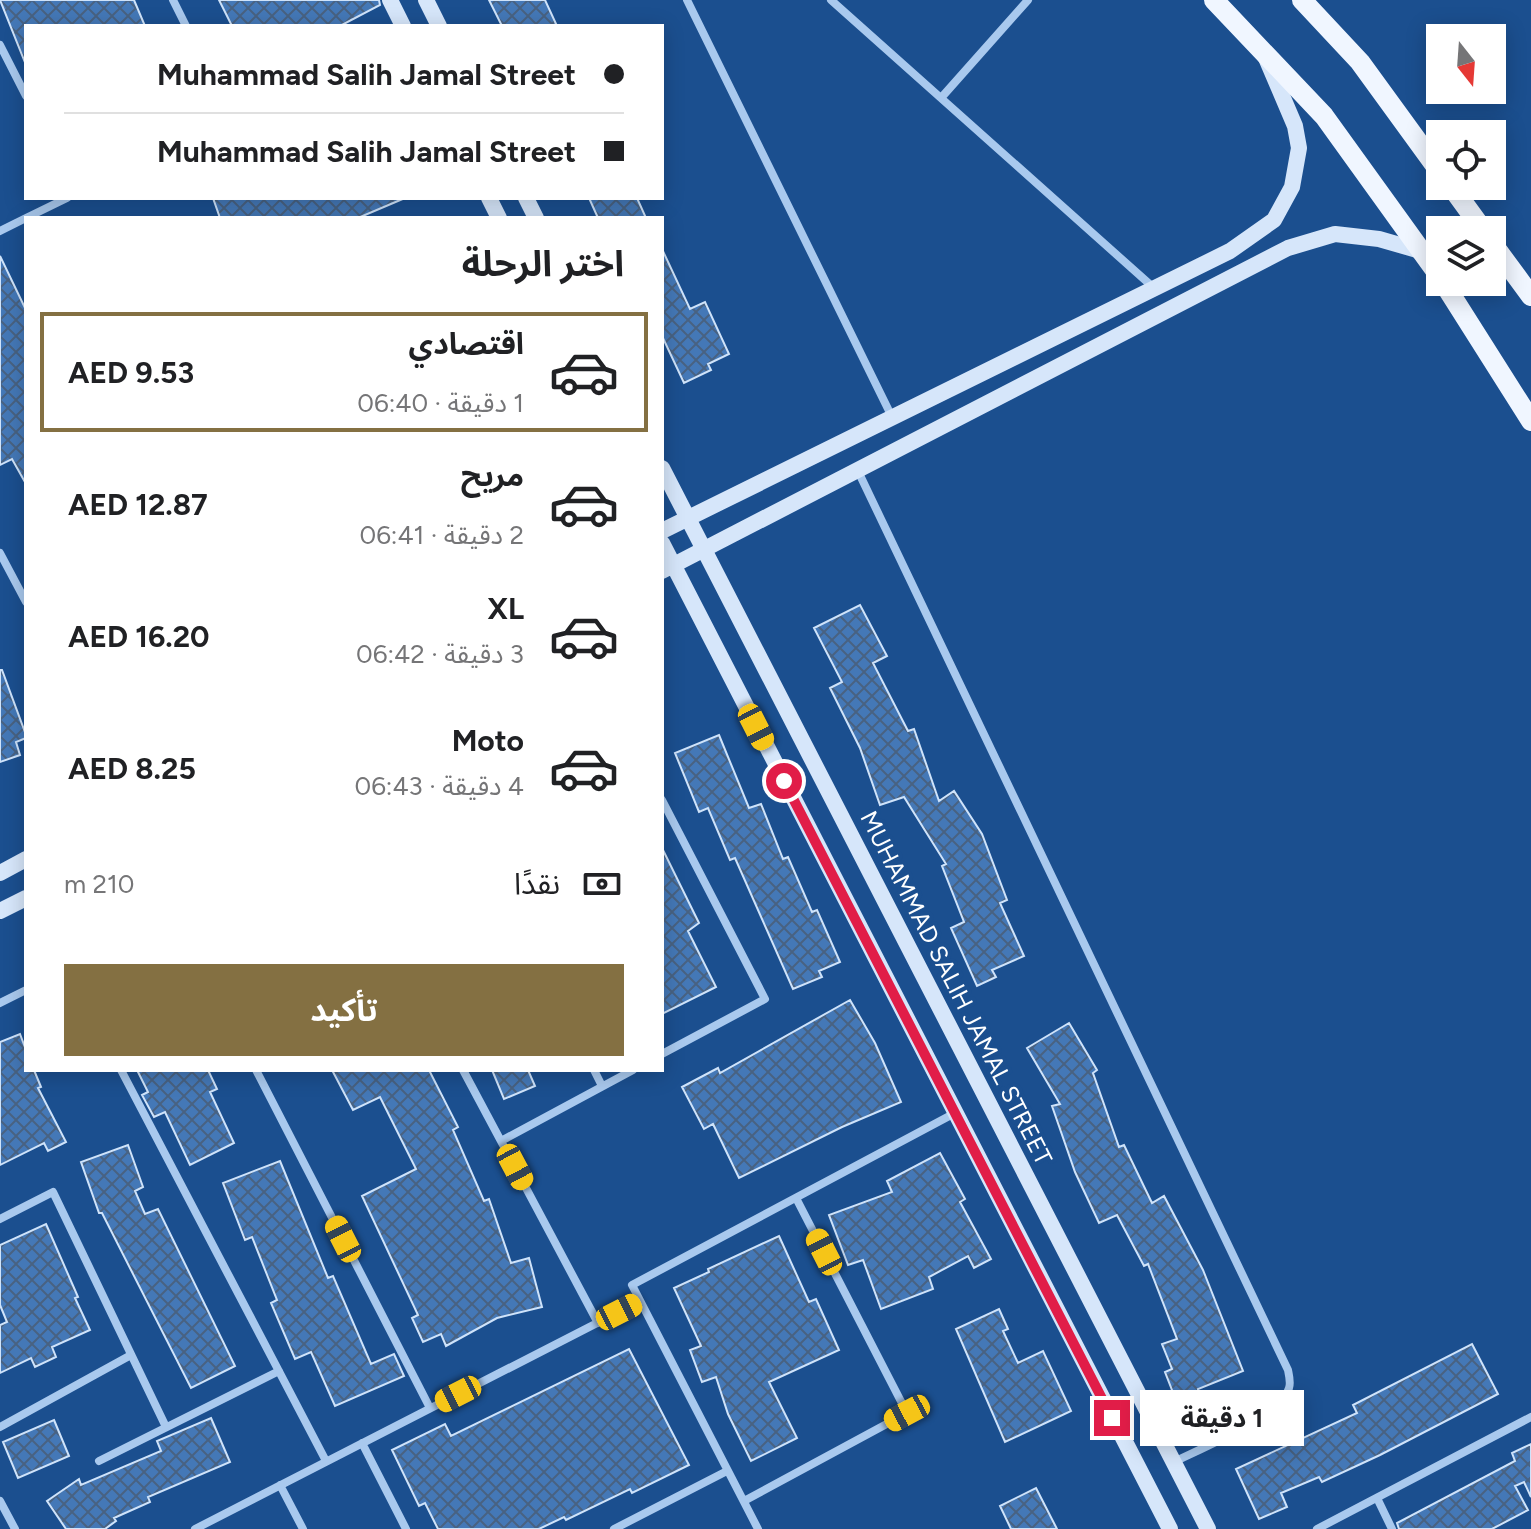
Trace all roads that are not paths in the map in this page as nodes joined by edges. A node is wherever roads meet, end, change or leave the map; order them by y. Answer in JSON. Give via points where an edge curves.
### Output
{"nodes":[{"id":1,"x":173,"y":0,"type":"edge"},
{"id":2,"x":390,"y":0,"type":"edge"},
{"id":3,"x":426,"y":0,"type":"edge"},
{"id":4,"x":687,"y":0,"type":"edge"},
{"id":5,"x":831,"y":0,"type":"edge"},
{"id":6,"x":1028,"y":0,"type":"edge"},
{"id":7,"x":1214,"y":0,"type":"edge"},
{"id":8,"x":1302,"y":0,"type":"edge"},
{"id":9,"x":185,"y":24,"type":"edge"},
{"id":10,"x":402,"y":24,"type":"edge"},
{"id":11,"x":438,"y":24,"type":"edge"},
{"id":12,"x":0,"y":45,"type":"edge"},
{"id":13,"x":1262,"y":49,"type":"junction"},
{"id":14,"x":24,"y":92,"type":"edge"},
{"id":15,"x":941,"y":98,"type":"junction"},
{"id":16,"x":1426,"y":153,"type":"edge"},
{"id":17,"x":63,"y":200,"type":"edge"},
{"id":18,"x":31,"y":216,"type":"edge"},
{"id":19,"x":24,"y":219,"type":"edge"},
{"id":20,"x":0,"y":231,"type":"edge"},
{"id":21,"x":1424,"y":252,"type":"junction"},
{"id":22,"x":1426,"y":255,"type":"edge"},
{"id":23,"x":1506,"y":262,"type":"edge"},
{"id":24,"x":1154,"y":288,"type":"junction"},
{"id":25,"x":1452,"y":296,"type":"edge"},
{"id":26,"x":1531,"y":296,"type":"edge"},
{"id":27,"x":892,"y":417,"type":"junction"},
{"id":28,"x":1531,"y":421,"type":"edge"},
{"id":29,"x":857,"y":469,"type":"junction"},
{"id":30,"x":664,"y":472,"type":"edge"},
{"id":31,"x":687,"y":518,"type":"junction"},
{"id":32,"x":664,"y":530,"type":"edge"},
{"id":33,"x":703,"y":550,"type":"junction"},
{"id":34,"x":0,"y":553,"type":"edge"},
{"id":35,"x":668,"y":568,"type":"edge"},
{"id":36,"x":24,"y":598,"type":"edge"},
{"id":37,"x":664,"y":804,"type":"edge"},
{"id":38,"x":24,"y":860,"type":"edge"},
{"id":39,"x":0,"y":873,"type":"edge"},
{"id":40,"x":24,"y":899,"type":"edge"},
{"id":41,"x":0,"y":911,"type":"edge"},
{"id":42,"x":24,"y":991,"type":"edge"},
{"id":43,"x":0,"y":1003,"type":"edge"},
{"id":44,"x":664,"y":1053,"type":"edge"},
{"id":45,"x":122,"y":1072,"type":"edge"},
{"id":46,"x":257,"y":1072,"type":"edge"},
{"id":47,"x":464,"y":1072,"type":"edge"},
{"id":48,"x":595,"y":1072,"type":"edge"},
{"id":49,"x":629,"y":1072,"type":"edge"},
{"id":50,"x":602,"y":1086,"type":"junction"},
{"id":51,"x":955,"y":1113,"type":"junction"},
{"id":52,"x":501,"y":1141,"type":"junction"},
{"id":53,"x":796,"y":1198,"type":"junction"},
{"id":54,"x":0,"y":1219,"type":"edge"},
{"id":55,"x":640,"y":1301,"type":"junction"},
{"id":56,"x":598,"y":1323,"type":"junction"},
{"id":57,"x":131,"y":1355,"type":"junction"},
{"id":58,"x":279,"y":1371,"type":"junction"},
{"id":59,"x":430,"y":1408,"type":"junction"},
{"id":60,"x":1531,"y":1417,"type":"edge"},
{"id":61,"x":0,"y":1427,"type":"edge"},
{"id":62,"x":166,"y":1427,"type":"junction"},
{"id":63,"x":362,"y":1443,"type":"junction"},
{"id":64,"x":99,"y":1461,"type":"dead end"},
{"id":65,"x":326,"y":1461,"type":"junction"},
{"id":66,"x":1174,"y":1463,"type":"junction"},
{"id":67,"x":727,"y":1471,"type":"junction"},
{"id":68,"x":280,"y":1485,"type":"junction"},
{"id":69,"x":1377,"y":1498,"type":"junction"},
{"id":70,"x":0,"y":1501,"type":"edge"},
{"id":71,"x":744,"y":1501,"type":"junction"},
{"id":72,"x":15,"y":1529,"type":"edge"},
{"id":73,"x":195,"y":1529,"type":"edge"},
{"id":74,"x":303,"y":1529,"type":"edge"},
{"id":75,"x":406,"y":1529,"type":"edge"},
{"id":76,"x":614,"y":1529,"type":"edge"},
{"id":77,"x":758,"y":1529,"type":"edge"},
{"id":78,"x":1170,"y":1529,"type":"edge"},
{"id":79,"x":1208,"y":1529,"type":"edge"},
{"id":80,"x":1317,"y":1529,"type":"edge"},
{"id":81,"x":1392,"y":1529,"type":"edge"}],
"edges":[{"from":1,"to":9,"type":"street"},
{"from":2,"to":10,"type":"street"},
{"from":3,"to":11,"type":"street"},
{"from":4,"to":27,"type":"street"},
{"from":5,"to":15,"type":"street"},
{"from":6,"to":15,"type":"street"},
{"from":7,"to":13,"type":"main road"},
{"from":8,"to":16,"type":"main road","via":[[1360,62]]},
{"from":12,"to":14,"type":"street"},
{"from":13,"to":21,"type":"main road","via":[[1324,116]]},
{"from":13,"to":24,"type":"street","via":[[1295,126],[1299,148],[1292,187],[1274,220],[1230,251]]},
{"from":15,"to":24,"type":"street"},
{"from":17,"to":18,"type":"street"},
{"from":19,"to":20,"type":"street"},
{"from":21,"to":22,"type":"main road"},
{"from":21,"to":29,"type":"street","via":[[1335,234],[1288,248]]},
{"from":23,"to":26,"type":"main road"},
{"from":24,"to":27,"type":"street"},
{"from":25,"to":28,"type":"main road"},
{"from":27,"to":31,"type":"street"},
{"from":29,"to":33,"type":"street"},
{"from":29,"to":66,"type":"street","via":[[1288,1370],[1290,1388],[1266,1415]]},
{"from":30,"to":31,"type":"street","name":"MUHAMMAD SALIH JAMAL STREET"},
{"from":31,"to":32,"type":"street"},
{"from":31,"to":33,"type":"street","name":"MUHAMMAD SALIH JAMAL STREET"},
{"from":33,"to":35,"type":"street"},
{"from":33,"to":66,"type":"street","name":"MUHAMMAD SALIH JAMAL STREET"},
{"from":34,"to":36,"type":"street"},
{"from":35,"to":51,"type":"street"},
{"from":37,"to":44,"type":"street","via":[[765,999]]},
{"from":38,"to":39,"type":"street"},
{"from":40,"to":41,"type":"street"},
{"from":42,"to":43,"type":"street"},
{"from":45,"to":58,"type":"street"},
{"from":46,"to":59,"type":"street"},
{"from":47,"to":52,"type":"street"},
{"from":48,"to":50,"type":"street"},
{"from":49,"to":50,"type":"street"},
{"from":50,"to":52,"type":"street"},
{"from":51,"to":53,"type":"street"},
{"from":51,"to":78,"type":"street"},
{"from":52,"to":56,"type":"street"},
{"from":53,"to":55,"type":"street","via":[[632,1285]]},
{"from":53,"to":71,"type":"street","via":[[907,1413]]},
{"from":54,"to":57,"type":"street","via":[[53,1192]]},
{"from":55,"to":56,"type":"street"},
{"from":55,"to":67,"type":"street"},
{"from":56,"to":59,"type":"street"},
{"from":57,"to":61,"type":"street"},
{"from":57,"to":62,"type":"street"},
{"from":58,"to":62,"type":"street"},
{"from":58,"to":65,"type":"street"},
{"from":59,"to":63,"type":"street"},
{"from":60,"to":69,"type":"street"},
{"from":62,"to":64,"type":"street"},
{"from":63,"to":65,"type":"street"},
{"from":63,"to":75,"type":"street"},
{"from":65,"to":68,"type":"street"},
{"from":66,"to":79,"type":"street","name":"MUHAMMAD SALIH JAMAL STREET"},
{"from":67,"to":71,"type":"street"},
{"from":67,"to":76,"type":"street"},
{"from":68,"to":73,"type":"street"},
{"from":68,"to":74,"type":"street"},
{"from":69,"to":80,"type":"street"},
{"from":69,"to":81,"type":"street"},
{"from":70,"to":72,"type":"street"},
{"from":71,"to":77,"type":"street"}]}
